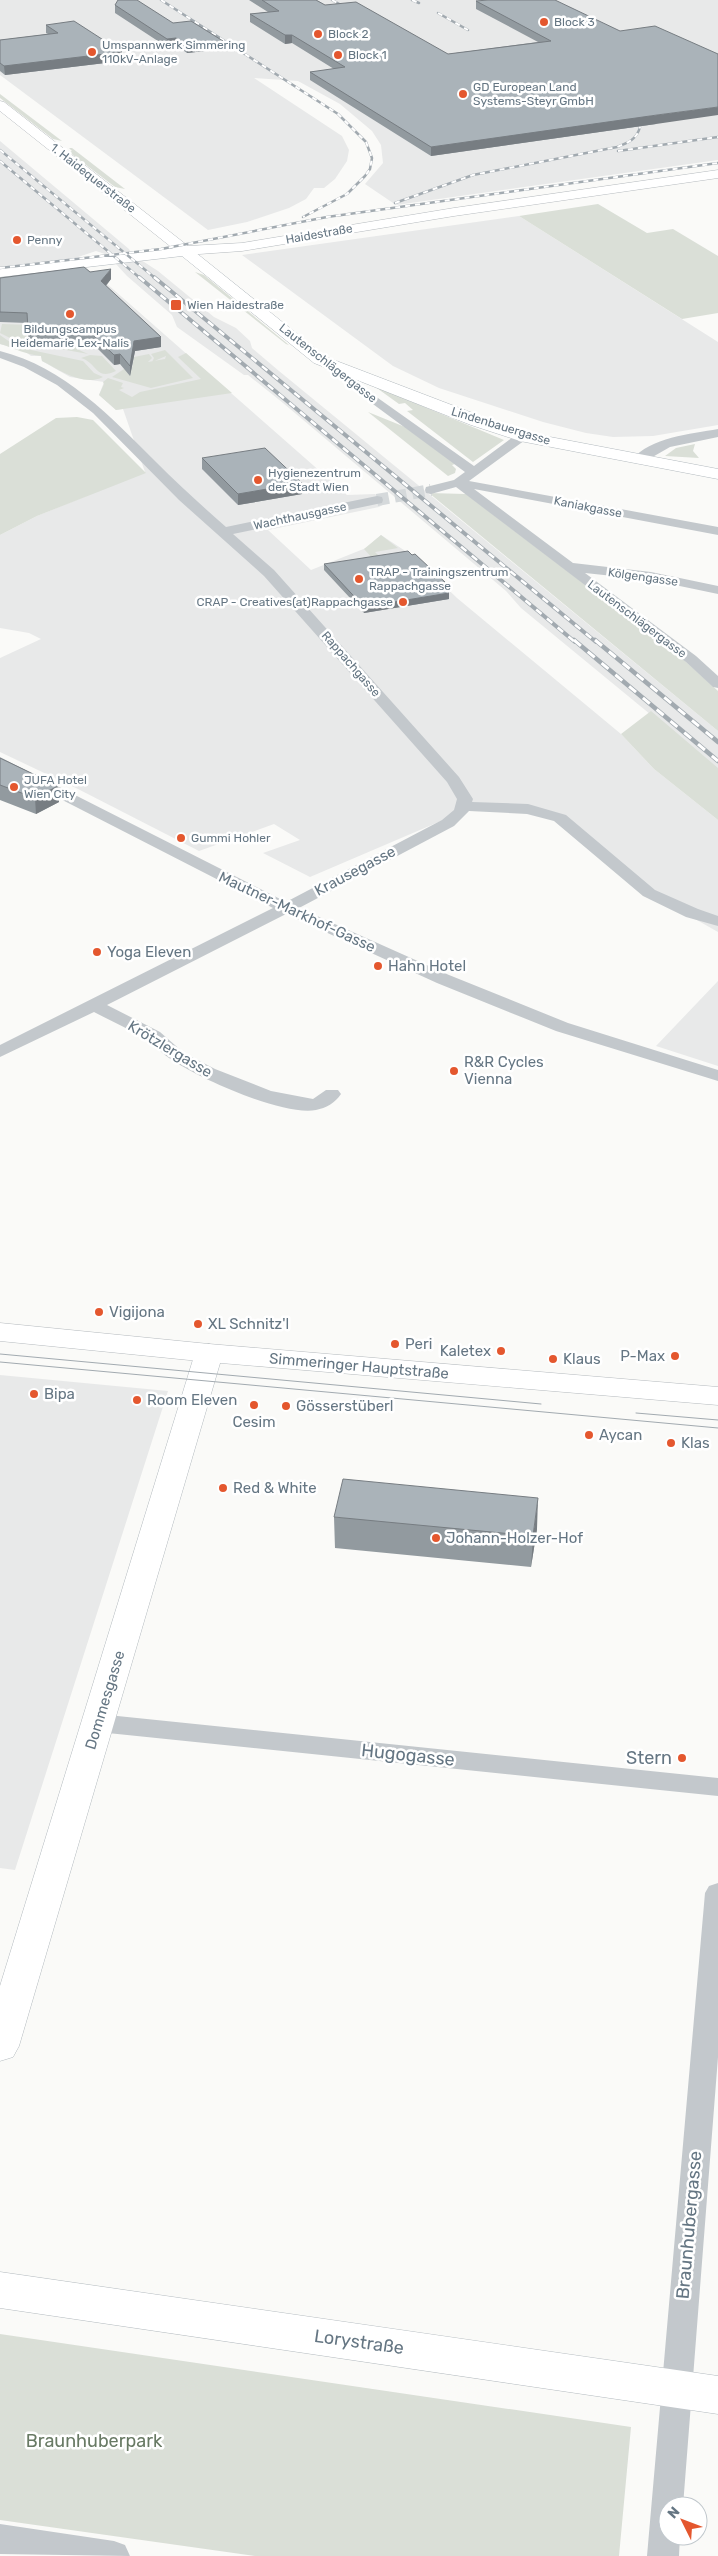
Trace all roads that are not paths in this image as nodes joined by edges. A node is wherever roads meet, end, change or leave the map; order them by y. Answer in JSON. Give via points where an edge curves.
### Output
{"nodes":[{"id":1,"x":0,"y":105,"type":"edge"},
{"id":2,"x":718,"y":174,"type":"edge"},
{"id":3,"x":185,"y":251,"type":"junction"},
{"id":4,"x":0,"y":273,"type":"edge"},
{"id":5,"x":0,"y":354,"type":"edge"},
{"id":6,"x":320,"y":360,"type":"junction"},
{"id":7,"x":718,"y":433,"type":"edge"},
{"id":8,"x":526,"y":437,"type":"junction"},
{"id":9,"x":638,"y":460,"type":"junction"},
{"id":10,"x":474,"y":472,"type":"junction"},
{"id":11,"x":718,"y":474,"type":"edge"},
{"id":12,"x":458,"y":483,"type":"junction"},
{"id":13,"x":431,"y":490,"type":"tunnel mouth"},
{"id":14,"x":377,"y":500,"type":"tunnel mouth"},
{"id":15,"x":718,"y":531,"type":"edge"},
{"id":16,"x":223,"y":532,"type":"junction"},
{"id":17,"x":568,"y":567,"type":"junction"},
{"id":18,"x":718,"y":590,"type":"edge"},
{"id":19,"x":718,"y":684,"type":"edge"},
{"id":20,"x":0,"y":762,"type":"edge"},
{"id":21,"x":464,"y":806,"type":"junction"},
{"id":22,"x":284,"y":908,"type":"junction"},
{"id":23,"x":718,"y":921,"type":"edge"},
{"id":24,"x":94,"y":1005,"type":"junction"},
{"id":25,"x":0,"y":1052,"type":"edge"},
{"id":26,"x":718,"y":1076,"type":"edge"},
{"id":27,"x":332,"y":1094,"type":"dead end"},
{"id":28,"x":0,"y":1332,"type":"edge"},
{"id":29,"x":209,"y":1353,"type":"junction"},
{"id":30,"x":718,"y":1396,"type":"edge"},
{"id":31,"x":98,"y":1723,"type":"junction"},
{"id":32,"x":718,"y":1787,"type":"edge"},
{"id":33,"x":718,"y":1893,"type":"edge"},
{"id":34,"x":0,"y":2046,"type":"edge"},
{"id":35,"x":0,"y":2290,"type":"edge"},
{"id":36,"x":676,"y":2387,"type":"junction"},
{"id":37,"x":718,"y":2395,"type":"edge"},
{"id":38,"x":0,"y":2539,"type":"edge"},
{"id":39,"x":114,"y":2556,"type":"edge"},
{"id":40,"x":663,"y":2556,"type":"edge"}],
"edges":[{"from":1,"to":3,"type":"main road","name":"1. Haidequerstraße"},
{"from":2,"to":3,"type":"main road","name":"Haidestraße","via":[[242,247]]},
{"from":3,"to":4,"type":"main road","name":"Haidestraße"},
{"from":3,"to":6,"type":"main road","name":"Lautenschlägergasse"},
{"from":5,"to":16,"type":"street","name":"Rappachgasse","via":[[41,372],[80,396]]},
{"from":6,"to":8,"type":"main road","name":"Lindenbauergasse"},
{"from":6,"to":10,"type":"street","name":"Lautenschlägergasse"},
{"from":7,"to":9,"type":"street","via":[[652,448]]},
{"from":8,"to":9,"type":"main road","name":"Lindenbauergasse"},
{"from":8,"to":10,"type":"street"},
{"from":9,"to":11,"type":"main road","name":"Lindenbauergasse"},
{"from":10,"to":12,"type":"street"},
{"from":12,"to":13,"type":"street"},
{"from":12,"to":15,"type":"street","name":"Kaniakgasse"},
{"from":12,"to":17,"type":"street","name":"Lautenschlägergasse"},
{"from":14,"to":16,"type":"street","name":"Wachthausgasse"},
{"from":16,"to":21,"type":"street","name":"Rappachgasse","via":[[269,573],[454,780],[465,799]]},
{"from":17,"to":18,"type":"street","name":"Kölgengasse","via":[[651,576]]},
{"from":17,"to":19,"type":"street","name":"Lautenschlägergasse","via":[[691,659]]},
{"from":20,"to":22,"type":"street","name":"Mautner-Markhof-Gasse"},
{"from":21,"to":22,"type":"street","name":"Krausegasse","via":[[448,822]]},
{"from":21,"to":23,"type":"street","via":[[528,808],[560,818],[649,893]]},
{"from":22,"to":24,"type":"street","name":"Krausegasse"},
{"from":22,"to":26,"type":"street","name":"Mautner-Markhof-Gasse","via":[[498,1003],[562,1027]]},
{"from":24,"to":25,"type":"street","name":"Krausegasse"},
{"from":24,"to":27,"type":"street","name":"Krötzlergasse","via":[[160,1041],[180,1058],[229,1083],[300,1104],[314,1105]]},
{"from":28,"to":29,"type":"main road","name":"Simmeringer Hauptstraße"},
{"from":29,"to":30,"type":"main road","name":"Simmeringer Hauptstraße"},
{"from":29,"to":31,"type":"main road","name":"Dommesgasse"},
{"from":31,"to":32,"type":"street","name":"Hugogasse"},
{"from":31,"to":34,"type":"main road","name":"Dommesgasse"},
{"from":33,"to":36,"type":"street","name":"Braunhubergasse"},
{"from":35,"to":36,"type":"main road","name":"Lorystraße"},
{"from":36,"to":37,"type":"main road","name":"Lorystraße"},
{"from":36,"to":40,"type":"street","name":"Braunhubergasse"},
{"from":38,"to":39,"type":"street"}]}
